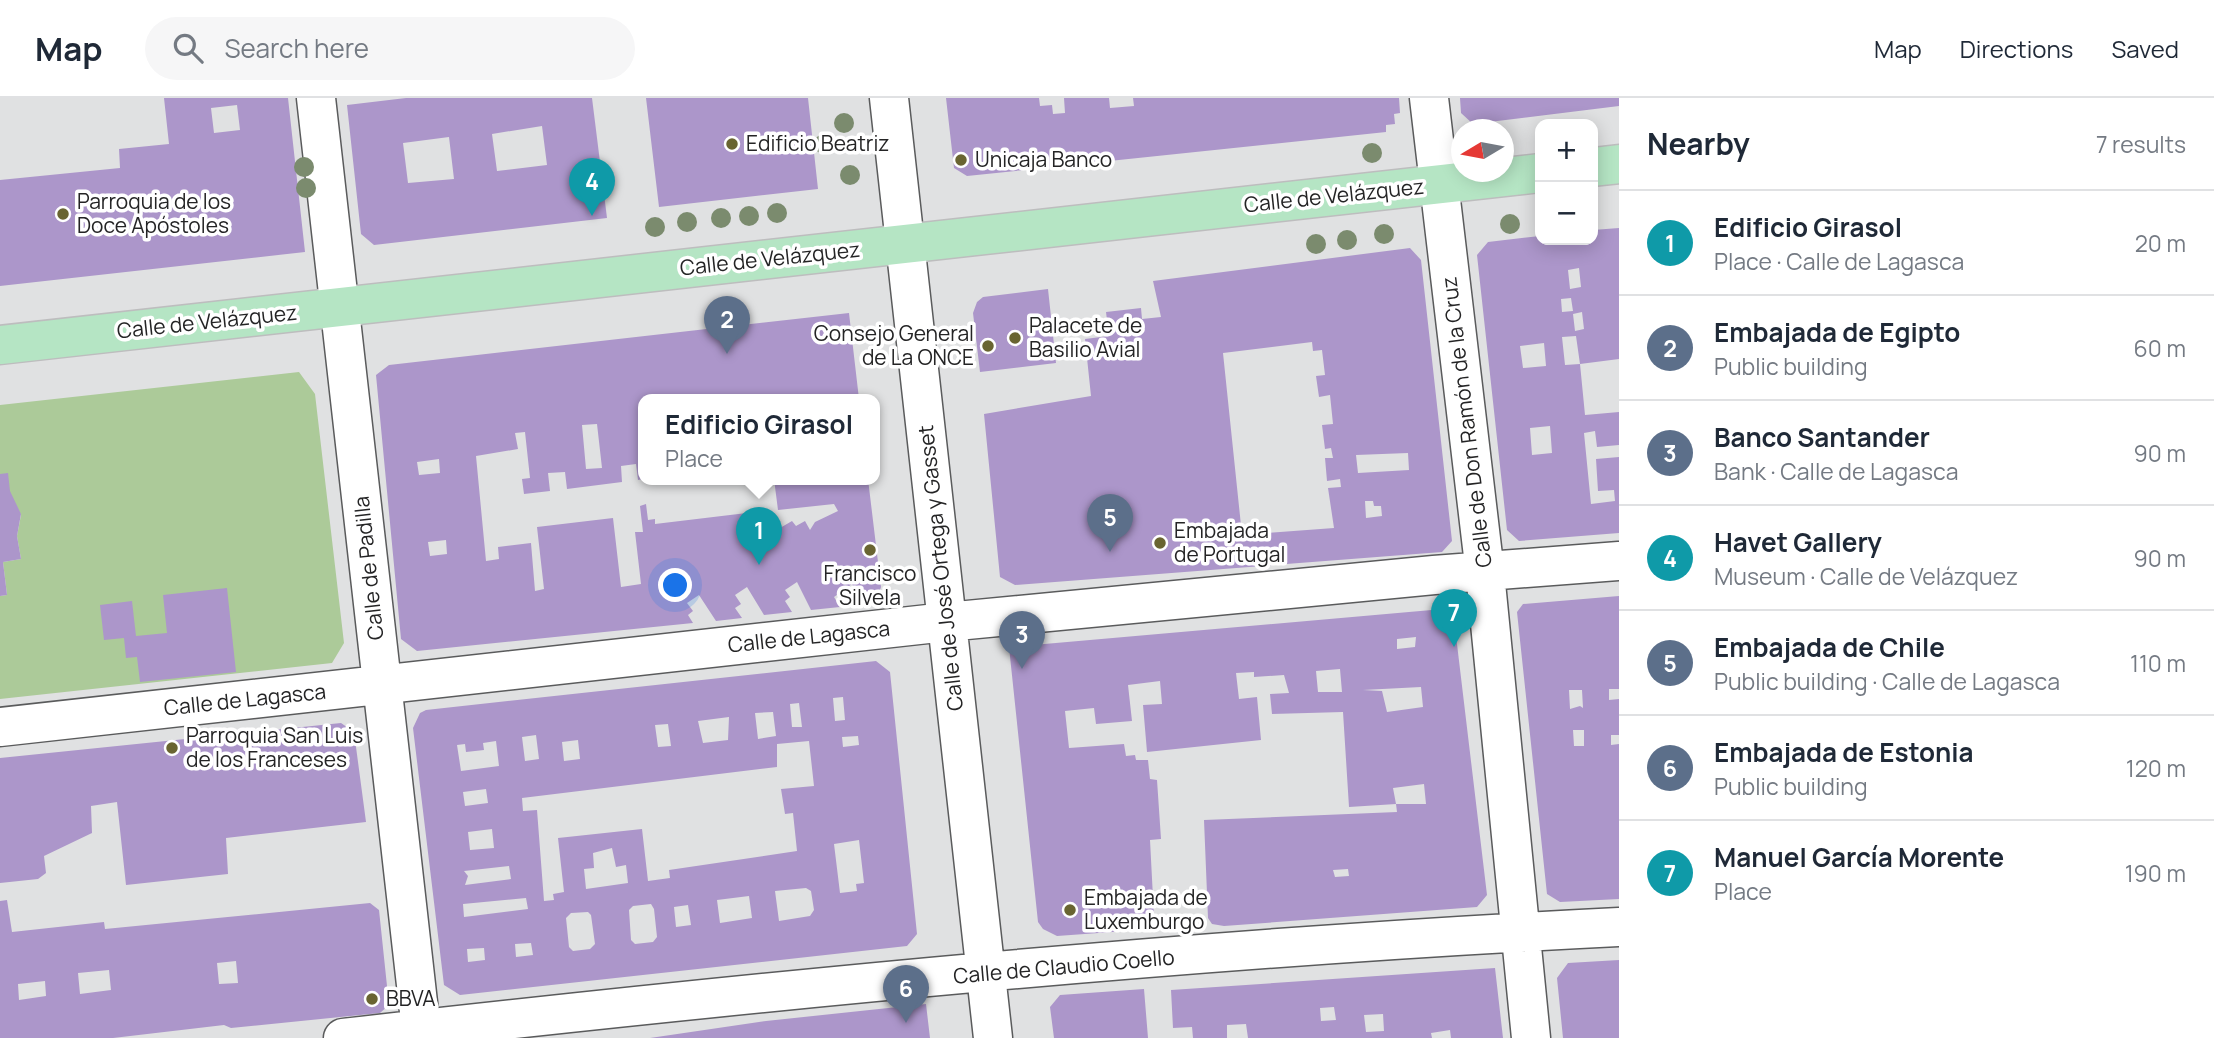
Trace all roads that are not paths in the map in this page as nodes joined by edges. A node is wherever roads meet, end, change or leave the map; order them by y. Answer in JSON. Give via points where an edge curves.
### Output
{"nodes":[{"id":1,"x":316,"y":98,"type":"edge"},
{"id":2,"x":889,"y":98,"type":"edge"},
{"id":3,"x":1429,"y":98,"type":"edge"},
{"id":4,"x":1619,"y":164,"type":"edge"},
{"id":5,"x":1598,"y":166,"type":"edge"},
{"id":6,"x":1535,"y":174,"type":"edge"},
{"id":7,"x":1439,"y":184,"type":"junction"},
{"id":8,"x":906,"y":244,"type":"junction"},
{"id":9,"x":340,"y":308,"type":"junction"},
{"id":10,"x":0,"y":345,"type":"edge"},
{"id":11,"x":1619,"y":561,"type":"edge"},
{"id":12,"x":1485,"y":573,"type":"junction"},
{"id":13,"x":946,"y":622,"type":"junction"},
{"id":14,"x":382,"y":685,"type":"junction"},
{"id":15,"x":0,"y":727,"type":"edge"},
{"id":16,"x":1619,"y":927,"type":"edge"},
{"id":17,"x":1520,"y":933,"type":"junction"},
{"id":18,"x":986,"y":972,"type":"junction"},
{"id":19,"x":421,"y":1034,"type":"edge"},
{"id":20,"x":343,"y":1038,"type":"edge"},
{"id":21,"x":993,"y":1038,"type":"edge"},
{"id":22,"x":1531,"y":1038,"type":"edge"}],
"edges":[{"from":1,"to":9,"type":"street","name":"Calle de Padilla"},
{"from":2,"to":8,"type":"street","name":"Calle de José Ortega y Gasset"},
{"from":3,"to":7,"type":"street","name":"Calle de Don Ramón de la Cruz"},
{"from":4,"to":5,"type":"main road"},
{"from":6,"to":7,"type":"main road","name":"Calle de Velázquez"},
{"from":7,"to":8,"type":"main road","name":"Calle de Velázquez"},
{"from":7,"to":12,"type":"street","name":"Calle de Don Ramón de la Cruz"},
{"from":8,"to":9,"type":"main road","name":"Calle de Velázquez"},
{"from":8,"to":13,"type":"street","name":"Calle de José Ortega y Gasset"},
{"from":9,"to":10,"type":"main road","name":"Calle de Velázquez"},
{"from":9,"to":14,"type":"street","name":"Calle de Padilla"},
{"from":11,"to":12,"type":"street","name":"Calle de Lagasca"},
{"from":12,"to":13,"type":"street","name":"Calle de Lagasca"},
{"from":12,"to":17,"type":"street","name":"Calle de Don Ramón de la Cruz"},
{"from":13,"to":14,"type":"street","name":"Calle de Lagasca"},
{"from":13,"to":18,"type":"street","name":"Calle de José Ortega y Gasset"},
{"from":14,"to":15,"type":"street","name":"Calle de Lagasca"},
{"from":14,"to":19,"type":"street","name":"Calle de Padilla"},
{"from":16,"to":17,"type":"street","name":"Calle de Claudio Coello"},
{"from":17,"to":18,"type":"street","name":"Calle de Claudio Coello"},
{"from":17,"to":22,"type":"street","name":"Calle de Don Ramón de la Cruz"},
{"from":18,"to":19,"type":"street","name":"Calle de Claudio Coello"},
{"from":18,"to":21,"type":"street","name":"Calle de José Ortega y Gasset"},
{"from":19,"to":20,"type":"street","name":"Calle de Claudio Coello"}]}
